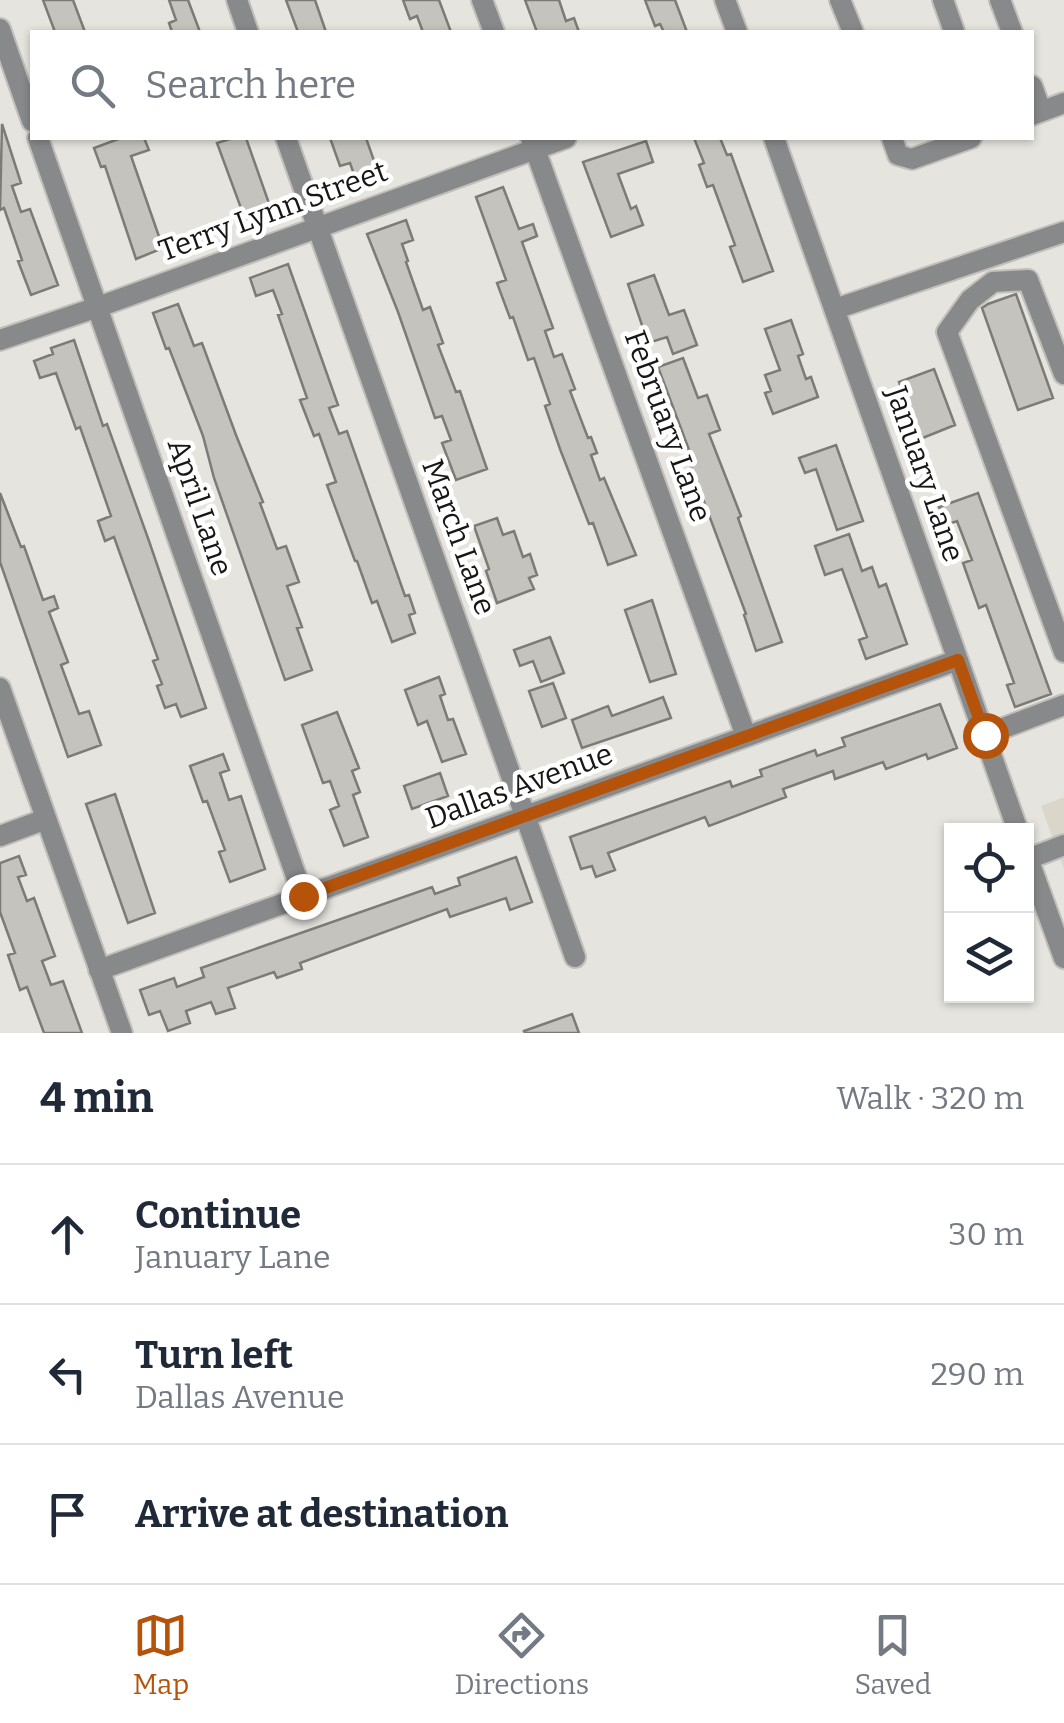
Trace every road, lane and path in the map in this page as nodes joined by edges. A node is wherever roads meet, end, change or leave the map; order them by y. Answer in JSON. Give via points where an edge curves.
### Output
{"nodes":[{"id":1,"x":237,"y":0,"type":"edge"},
{"id":2,"x":482,"y":0,"type":"edge"},
{"id":3,"x":726,"y":0,"type":"edge"},
{"id":4,"x":840,"y":0,"type":"edge"},
{"id":5,"x":943,"y":0,"type":"edge"},
{"id":6,"x":1000,"y":0,"type":"edge"},
{"id":7,"x":0,"y":28,"type":"edge"},
{"id":8,"x":247,"y":30,"type":"edge"},
{"id":9,"x":493,"y":30,"type":"edge"},
{"id":10,"x":736,"y":30,"type":"edge"},
{"id":11,"x":852,"y":30,"type":"edge"},
{"id":12,"x":954,"y":30,"type":"edge"},
{"id":13,"x":1011,"y":30,"type":"edge"},
{"id":14,"x":1064,"y":103,"type":"edge"},
{"id":15,"x":1036,"y":113,"type":"edge"},
{"id":16,"x":30,"y":115,"type":"edge"},
{"id":17,"x":39,"y":140,"type":"edge"},
{"id":18,"x":287,"y":140,"type":"edge"},
{"id":19,"x":775,"y":140,"type":"edge"},
{"id":20,"x":893,"y":140,"type":"edge"},
{"id":21,"x":966,"y":140,"type":"edge"},
{"id":22,"x":533,"y":143,"type":"edge"},
{"id":23,"x":317,"y":227,"type":"junction"},
{"id":24,"x":1064,"y":232,"type":"edge"},
{"id":25,"x":98,"y":307,"type":"junction"},
{"id":26,"x":835,"y":309,"type":"junction"},
{"id":27,"x":0,"y":340,"type":"edge"},
{"id":28,"x":1064,"y":374,"type":"edge"},
{"id":29,"x":1064,"y":652,"type":"edge"},
{"id":30,"x":958,"y":660,"type":"junction"},
{"id":31,"x":0,"y":688,"type":"edge"},
{"id":32,"x":1064,"y":705,"type":"edge"},
{"id":33,"x":985,"y":735,"type":"junction"},
{"id":34,"x":746,"y":736,"type":"junction"},
{"id":35,"x":526,"y":816,"type":"junction"},
{"id":36,"x":46,"y":819,"type":"junction"},
{"id":37,"x":1016,"y":823,"type":"edge"},
{"id":38,"x":0,"y":836,"type":"edge"},
{"id":39,"x":1064,"y":845,"type":"edge"},
{"id":40,"x":1034,"y":854,"type":"edge"},
{"id":41,"x":1034,"y":873,"type":"edge"},
{"id":42,"x":303,"y":896,"type":"junction"},
{"id":43,"x":576,"y":957,"type":"dead end"},
{"id":44,"x":1064,"y":958,"type":"edge"},
{"id":45,"x":100,"y":970,"type":"junction"},
{"id":46,"x":122,"y":1033,"type":"edge"}],
"edges":[{"from":1,"to":8,"type":"street"},
{"from":2,"to":9,"type":"street"},
{"from":3,"to":10,"type":"street"},
{"from":4,"to":11,"type":"street"},
{"from":5,"to":12,"type":"street"},
{"from":6,"to":13,"type":"street"},
{"from":7,"to":16,"type":"street"},
{"from":14,"to":15,"type":"street"},
{"from":17,"to":25,"type":"street","name":"April Lane"},
{"from":18,"to":23,"type":"street","name":"March Lane"},
{"from":19,"to":26,"type":"street","name":"January Lane"},
{"from":20,"to":21,"type":"street","via":[[898,155],[912,160]]},
{"from":22,"to":23,"type":"street","name":"Terry Lynn Street"},
{"from":22,"to":34,"type":"street","name":"February Lane"},
{"from":23,"to":25,"type":"street","name":"Terry Lynn Street"},
{"from":23,"to":35,"type":"street","name":"March Lane"},
{"from":24,"to":26,"type":"street"},
{"from":25,"to":27,"type":"street","name":"Terry Lynn Street"},
{"from":25,"to":42,"type":"street","name":"April Lane"},
{"from":26,"to":30,"type":"street","name":"January Lane"},
{"from":28,"to":29,"type":"street","via":[[1028,280],[993,282],[947,332]]},
{"from":30,"to":33,"type":"street","name":"January Lane"},
{"from":30,"to":34,"type":"street","name":"Dallas Avenue"},
{"from":31,"to":36,"type":"street"},
{"from":32,"to":33,"type":"street"},
{"from":33,"to":37,"type":"street","name":"January Lane"},
{"from":34,"to":35,"type":"street","name":"Dallas Avenue"},
{"from":35,"to":42,"type":"street","name":"Dallas Avenue"},
{"from":35,"to":43,"type":"street","name":"March Lane"},
{"from":36,"to":38,"type":"street"},
{"from":36,"to":45,"type":"street"},
{"from":39,"to":40,"type":"street"},
{"from":41,"to":44,"type":"street"},
{"from":42,"to":45,"type":"street","name":"Dallas Avenue"},
{"from":45,"to":46,"type":"street"}]}
